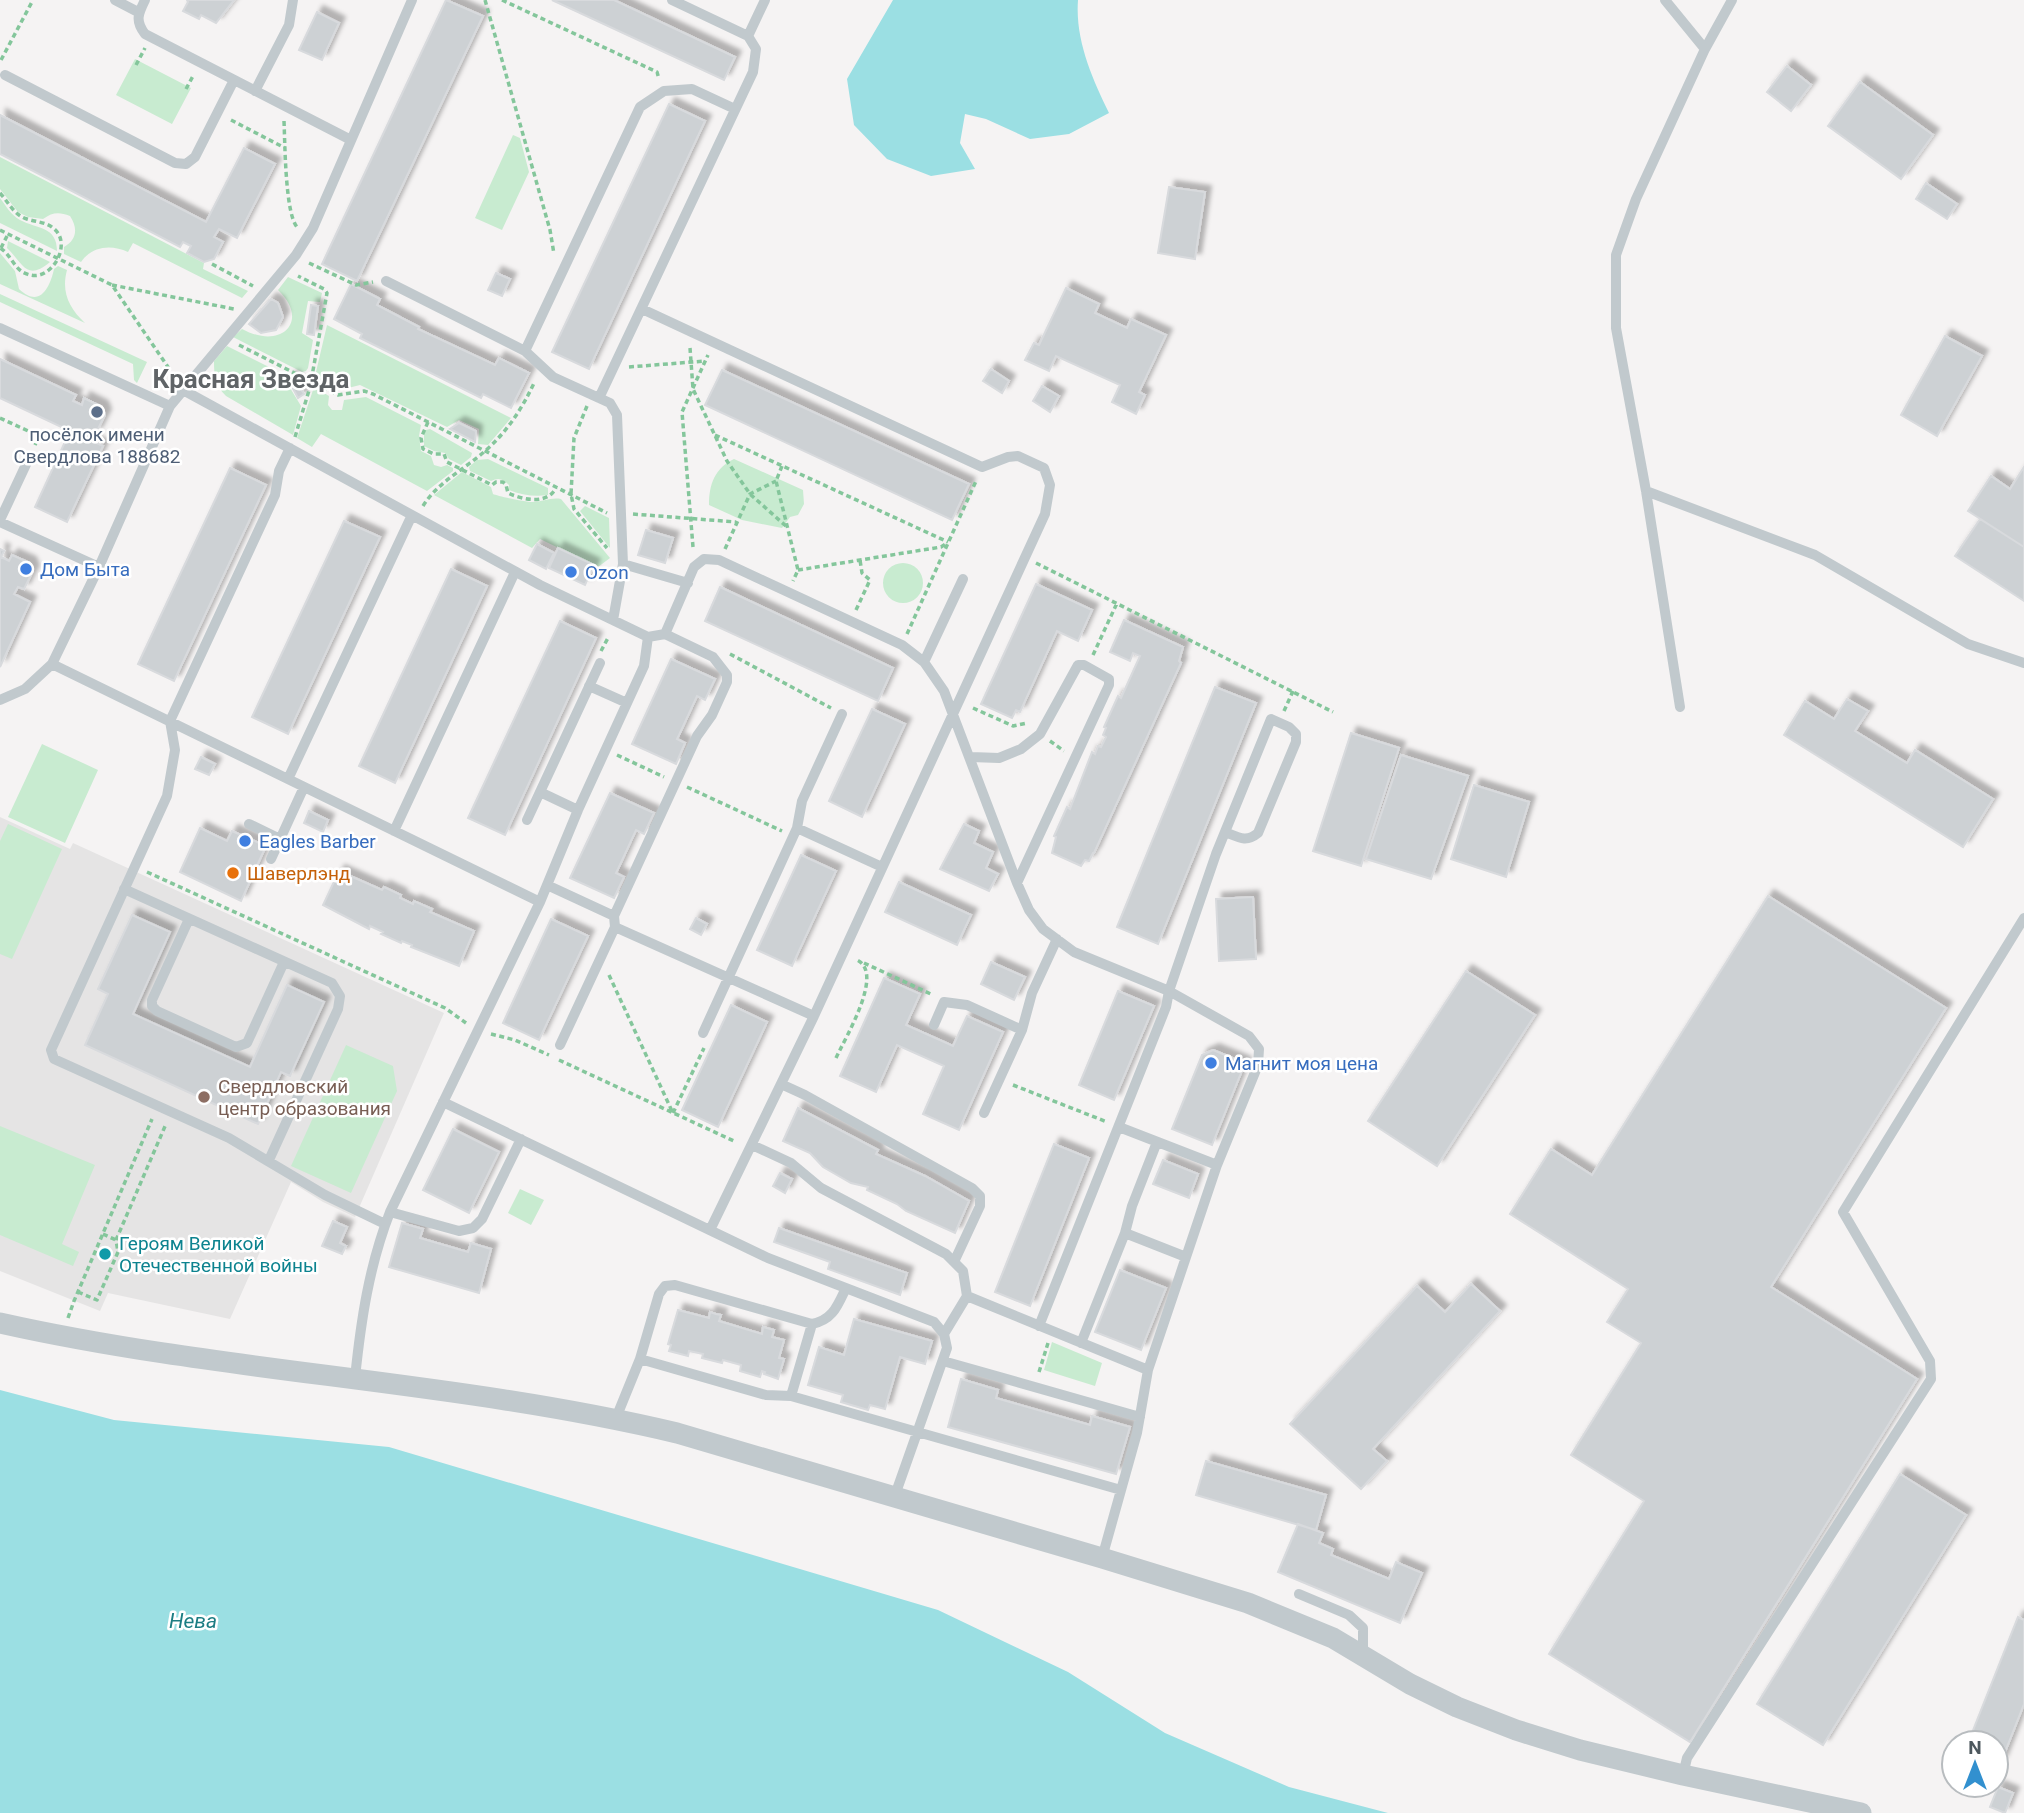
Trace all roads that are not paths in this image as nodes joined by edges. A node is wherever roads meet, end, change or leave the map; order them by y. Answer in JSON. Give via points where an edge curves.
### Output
{"nodes":[{"id":1,"x":115,"y":0,"type":"edge"},
{"id":2,"x":145,"y":0,"type":"edge"},
{"id":3,"x":293,"y":0,"type":"edge"},
{"id":4,"x":412,"y":0,"type":"edge"},
{"id":5,"x":672,"y":0,"type":"edge"},
{"id":6,"x":765,"y":0,"type":"edge"},
{"id":7,"x":1665,"y":0,"type":"edge"},
{"id":8,"x":1732,"y":0,"type":"edge"},
{"id":9,"x":138,"y":12,"type":"junction"},
{"id":10,"x":748,"y":36,"type":"junction"},
{"id":11,"x":1705,"y":48,"type":"junction"},
{"id":12,"x":5,"y":75,"type":"dead end"},
{"id":13,"x":234,"y":80,"type":"junction"},
{"id":14,"x":255,"y":90,"type":"junction"},
{"id":15,"x":735,"y":109,"type":"junction"},
{"id":16,"x":351,"y":140,"type":"junction"},
{"id":17,"x":386,"y":281,"type":"road end"},
{"id":18,"x":642,"y":309,"type":"junction"},
{"id":19,"x":0,"y":328,"type":"edge"},
{"id":20,"x":525,"y":351,"type":"junction"},
{"id":21,"x":183,"y":390,"type":"junction"},
{"id":22,"x":596,"y":397,"type":"junction"},
{"id":23,"x":170,"y":406,"type":"junction"},
{"id":24,"x":290,"y":448,"type":"junction"},
{"id":25,"x":30,"y":456,"type":"road end"},
{"id":26,"x":1646,"y":491,"type":"junction"},
{"id":27,"x":414,"y":516,"type":"junction"},
{"id":28,"x":0,"y":521,"type":"edge"},
{"id":29,"x":623,"y":564,"type":"junction"},
{"id":30,"x":99,"y":567,"type":"junction"},
{"id":31,"x":515,"y":572,"type":"junction"},
{"id":32,"x":963,"y":579,"type":"dead end"},
{"id":33,"x":688,"y":583,"type":"junction"},
{"id":34,"x":613,"y":620,"type":"junction"},
{"id":35,"x":665,"y":634,"type":"junction"},
{"id":36,"x":648,"y":637,"type":"junction"},
{"id":37,"x":924,"y":662,"type":"junction"},
{"id":38,"x":600,"y":663,"type":"road end"},
{"id":39,"x":2024,"y":663,"type":"edge"},
{"id":40,"x":52,"y":664,"type":"junction"},
{"id":41,"x":589,"y":686,"type":"junction"},
{"id":42,"x":0,"y":700,"type":"edge"},
{"id":43,"x":627,"y":703,"type":"junction"},
{"id":44,"x":956,"y":706,"type":"junction"},
{"id":45,"x":1680,"y":707,"type":"dead end"},
{"id":46,"x":842,"y":714,"type":"road end"},
{"id":47,"x":170,"y":721,"type":"junction"},
{"id":48,"x":971,"y":757,"type":"junction"},
{"id":49,"x":288,"y":779,"type":"junction"},
{"id":50,"x":304,"y":787,"type":"junction"},
{"id":51,"x":540,"y":792,"type":"junction"},
{"id":52,"x":578,"y":810,"type":"junction"},
{"id":53,"x":527,"y":820,"type":"dead end"},
{"id":54,"x":249,"y":824,"type":"dead end"},
{"id":55,"x":394,"y":831,"type":"junction"},
{"id":56,"x":795,"y":832,"type":"junction"},
{"id":57,"x":1225,"y":832,"type":"junction"},
{"id":58,"x":280,"y":839,"type":"junction"},
{"id":59,"x":271,"y":859,"type":"dead end"},
{"id":60,"x":882,"y":867,"type":"junction"},
{"id":61,"x":1017,"y":883,"type":"junction"},
{"id":62,"x":547,"y":885,"type":"junction"},
{"id":63,"x":124,"y":889,"type":"junction"},
{"id":64,"x":540,"y":902,"type":"junction"},
{"id":65,"x":2024,"y":918,"type":"edge"},
{"id":66,"x":189,"y":919,"type":"junction"},
{"id":67,"x":615,"y":921,"type":"junction"},
{"id":68,"x":1057,"y":939,"type":"junction"},
{"id":69,"x":284,"y":962,"type":"junction"},
{"id":70,"x":728,"y":978,"type":"junction"},
{"id":71,"x":1168,"y":991,"type":"junction"},
{"id":72,"x":814,"y":1016,"type":"junction"},
{"id":73,"x":934,"y":1025,"type":"dead end"},
{"id":74,"x":1022,"y":1030,"type":"junction"},
{"id":75,"x":703,"y":1033,"type":"dead end"},
{"id":76,"x":560,"y":1045,"type":"dead end"},
{"id":77,"x":781,"y":1084,"type":"junction"},
{"id":78,"x":443,"y":1102,"type":"junction"},
{"id":79,"x":984,"y":1113,"type":"dead end"},
{"id":80,"x":1119,"y":1127,"type":"junction"},
{"id":81,"x":521,"y":1139,"type":"junction"},
{"id":82,"x":1157,"y":1142,"type":"junction"},
{"id":83,"x":752,"y":1145,"type":"junction"},
{"id":84,"x":269,"y":1160,"type":"junction"},
{"id":85,"x":1217,"y":1165,"type":"junction"},
{"id":86,"x":390,"y":1212,"type":"junction"},
{"id":87,"x":386,"y":1224,"type":"junction"},
{"id":88,"x":710,"y":1230,"type":"junction"},
{"id":89,"x":1125,"y":1233,"type":"junction"},
{"id":90,"x":1186,"y":1257,"type":"junction"},
{"id":91,"x":954,"y":1262,"type":"junction"},
{"id":92,"x":845,"y":1290,"type":"junction"},
{"id":93,"x":967,"y":1296,"type":"junction"},
{"id":94,"x":0,"y":1323,"type":"edge"},
{"id":95,"x":812,"y":1324,"type":"junction"},
{"id":96,"x":1039,"y":1326,"type":"junction"},
{"id":97,"x":944,"y":1334,"type":"junction"},
{"id":98,"x":1082,"y":1343,"type":"junction"},
{"id":99,"x":640,"y":1359,"type":"junction"},
{"id":100,"x":943,"y":1362,"type":"junction"},
{"id":101,"x":1148,"y":1370,"type":"junction"},
{"id":102,"x":355,"y":1378,"type":"junction"},
{"id":103,"x":791,"y":1396,"type":"junction"},
{"id":104,"x":616,"y":1418,"type":"junction"},
{"id":105,"x":1140,"y":1418,"type":"junction"},
{"id":106,"x":917,"y":1432,"type":"junction"},
{"id":107,"x":1121,"y":1490,"type":"junction"},
{"id":108,"x":894,"y":1498,"type":"junction"},
{"id":109,"x":1102,"y":1558,"type":"junction"},
{"id":110,"x":1299,"y":1594,"type":"dead end"},
{"id":111,"x":1363,"y":1657,"type":"junction"},
{"id":112,"x":1683,"y":1776,"type":"junction"},
{"id":113,"x":1861,"y":1813,"type":"edge"}],
"edges":[{"from":1,"to":9,"type":"lane"},
{"from":2,"to":9,"type":"lane"},
{"from":3,"to":14,"type":"lane","via":[[289,25]]},
{"from":4,"to":16,"type":"lane"},
{"from":5,"to":10,"type":"lane"},
{"from":6,"to":10,"type":"lane"},
{"from":7,"to":11,"type":"lane"},
{"from":8,"to":11,"type":"lane"},
{"from":9,"to":13,"type":"lane","via":[[138,24],[145,34]]},
{"from":10,"to":15,"type":"lane","via":[[756,49],[752,72]]},
{"from":11,"to":26,"type":"lane","via":[[1636,199],[1616,255],[1616,328]]},
{"from":12,"to":13,"type":"lane","via":[[175,163],[186,164],[195,157]]},
{"from":13,"to":14,"type":"lane"},
{"from":14,"to":16,"type":"lane"},
{"from":15,"to":18,"type":"lane"},
{"from":15,"to":20,"type":"lane","via":[[692,89],[664,90],[640,107]]},
{"from":16,"to":21,"type":"lane","via":[[313,228]]},
{"from":17,"to":20,"type":"lane"},
{"from":18,"to":22,"type":"lane"},
{"from":18,"to":44,"type":"lane","via":[[982,467],[1018,456],[1044,468],[1050,485],[1045,514]]},
{"from":19,"to":23,"type":"lane"},
{"from":20,"to":22,"type":"lane","via":[[553,377]]},
{"from":21,"to":23,"type":"lane"},
{"from":21,"to":24,"type":"lane"},
{"from":22,"to":29,"type":"lane","via":[[610,403],[617,415]]},
{"from":23,"to":30,"type":"lane"},
{"from":24,"to":27,"type":"lane"},
{"from":24,"to":47,"type":"lane","via":[[275,495]]},
{"from":25,"to":28,"type":"lane"},
{"from":26,"to":39,"type":"lane","via":[[1815,555],[1968,644]]},
{"from":26,"to":45,"type":"lane"},
{"from":27,"to":31,"type":"lane"},
{"from":27,"to":49,"type":"lane"},
{"from":28,"to":30,"type":"lane"},
{"from":29,"to":33,"type":"lane"},
{"from":29,"to":34,"type":"lane"},
{"from":30,"to":40,"type":"lane"},
{"from":31,"to":34,"type":"lane"},
{"from":31,"to":55,"type":"lane"},
{"from":32,"to":37,"type":"lane"},
{"from":33,"to":35,"type":"lane"},
{"from":33,"to":37,"type":"lane","via":[[694,567],[704,559],[719,560],[902,645]]},
{"from":34,"to":36,"type":"lane"},
{"from":35,"to":36,"type":"lane"},
{"from":35,"to":67,"type":"lane","via":[[713,657],[727,682],[697,736]]},
{"from":36,"to":43,"type":"lane","via":[[644,666]]},
{"from":37,"to":44,"type":"lane"},
{"from":38,"to":41,"type":"lane"},
{"from":40,"to":42,"type":"lane","via":[[25,689]]},
{"from":40,"to":47,"type":"lane"},
{"from":41,"to":43,"type":"lane"},
{"from":41,"to":51,"type":"lane"},
{"from":43,"to":52,"type":"lane"},
{"from":44,"to":48,"type":"lane"},
{"from":44,"to":60,"type":"lane"},
{"from":46,"to":56,"type":"lane","via":[[802,801]]},
{"from":47,"to":49,"type":"lane"},
{"from":47,"to":63,"type":"lane","via":[[175,750],[167,796]]},
{"from":48,"to":61,"type":"lane"},
{"from":48,"to":61,"type":"lane","via":[[999,758],[1020,749],[1042,731],[1078,665],[1109,679]]},
{"from":49,"to":50,"type":"lane"},
{"from":50,"to":55,"type":"lane"},
{"from":50,"to":58,"type":"lane"},
{"from":51,"to":52,"type":"lane"},
{"from":51,"to":53,"type":"lane"},
{"from":52,"to":62,"type":"lane"},
{"from":54,"to":58,"type":"lane"},
{"from":55,"to":64,"type":"lane"},
{"from":56,"to":60,"type":"lane"},
{"from":56,"to":70,"type":"lane"},
{"from":57,"to":57,"type":"lane","via":[[1271,719],[1289,727],[1296,742],[1258,833],[1243,840]]},
{"from":57,"to":71,"type":"lane"},
{"from":58,"to":59,"type":"lane"},
{"from":60,"to":72,"type":"lane"},
{"from":61,"to":68,"type":"lane","via":[[1029,910]]},
{"from":62,"to":64,"type":"lane"},
{"from":62,"to":67,"type":"lane"},
{"from":63,"to":66,"type":"lane"},
{"from":63,"to":84,"type":"lane","via":[[51,1055]]},
{"from":64,"to":78,"type":"lane"},
{"from":65,"to":112,"type":"lane","via":[[1843,1212],[1930,1361],[1931,1379],[1687,1758]]},
{"from":66,"to":69,"type":"lane"},
{"from":66,"to":69,"type":"lane","via":[[152,1006],[236,1047],[247,1043]]},
{"from":67,"to":70,"type":"lane"},
{"from":67,"to":76,"type":"lane"},
{"from":68,"to":71,"type":"lane","via":[[1074,952]]},
{"from":68,"to":74,"type":"lane","via":[[1032,993]]},
{"from":69,"to":84,"type":"lane","via":[[332,983],[340,996]]},
{"from":70,"to":72,"type":"lane"},
{"from":70,"to":75,"type":"lane"},
{"from":71,"to":80,"type":"lane","via":[[1166,1007]]},
{"from":71,"to":85,"type":"lane","via":[[1249,1036],[1259,1049],[1258,1065]]},
{"from":72,"to":77,"type":"lane"},
{"from":73,"to":74,"type":"lane","via":[[944,1002],[967,1005]]},
{"from":74,"to":79,"type":"lane"},
{"from":77,"to":83,"type":"lane"},
{"from":77,"to":91,"type":"lane","via":[[980,1196]]},
{"from":78,"to":81,"type":"lane"},
{"from":78,"to":86,"type":"lane"},
{"from":80,"to":82,"type":"lane"},
{"from":80,"to":96,"type":"lane"},
{"from":81,"to":86,"type":"lane","via":[[482,1219],[473,1228],[459,1231]]},
{"from":81,"to":88,"type":"lane"},
{"from":82,"to":85,"type":"lane"},
{"from":82,"to":89,"type":"lane"},
{"from":83,"to":88,"type":"lane"},
{"from":83,"to":91,"type":"lane","via":[[791,1163],[821,1188]]},
{"from":84,"to":87,"type":"lane","via":[[325,1195]]},
{"from":85,"to":90,"type":"lane"},
{"from":86,"to":87,"type":"lane"},
{"from":87,"to":102,"type":"lane","via":[[366,1293]]},
{"from":88,"to":92,"type":"lane"},
{"from":89,"to":90,"type":"lane"},
{"from":89,"to":98,"type":"lane"},
{"from":90,"to":101,"type":"lane"},
{"from":91,"to":93,"type":"lane","via":[[962,1271]]},
{"from":92,"to":95,"type":"lane","via":[[833,1314]]},
{"from":92,"to":97,"type":"lane","via":[[934,1322]]},
{"from":93,"to":96,"type":"lane"},
{"from":93,"to":97,"type":"lane"},
{"from":94,"to":102,"type":"street","via":[[167,1355]]},
{"from":95,"to":99,"type":"lane","via":[[665,1286]]},
{"from":95,"to":103,"type":"lane"},
{"from":96,"to":98,"type":"lane"},
{"from":97,"to":100,"type":"lane"},
{"from":98,"to":101,"type":"lane"},
{"from":99,"to":103,"type":"lane","via":[[766,1395]]},
{"from":99,"to":104,"type":"lane"},
{"from":100,"to":105,"type":"lane"},
{"from":100,"to":106,"type":"lane"},
{"from":101,"to":105,"type":"lane"},
{"from":102,"to":104,"type":"street"},
{"from":103,"to":106,"type":"lane"},
{"from":104,"to":108,"type":"street"},
{"from":105,"to":107,"type":"lane"},
{"from":106,"to":107,"type":"lane"},
{"from":106,"to":108,"type":"lane"},
{"from":107,"to":109,"type":"lane"},
{"from":108,"to":109,"type":"street"},
{"from":109,"to":111,"type":"street","via":[[1259,1608]]},
{"from":110,"to":111,"type":"lane","via":[[1349,1615],[1363,1628]]},
{"from":111,"to":112,"type":"street","via":[[1410,1685],[1516,1730]]},
{"from":112,"to":113,"type":"street"}]}
